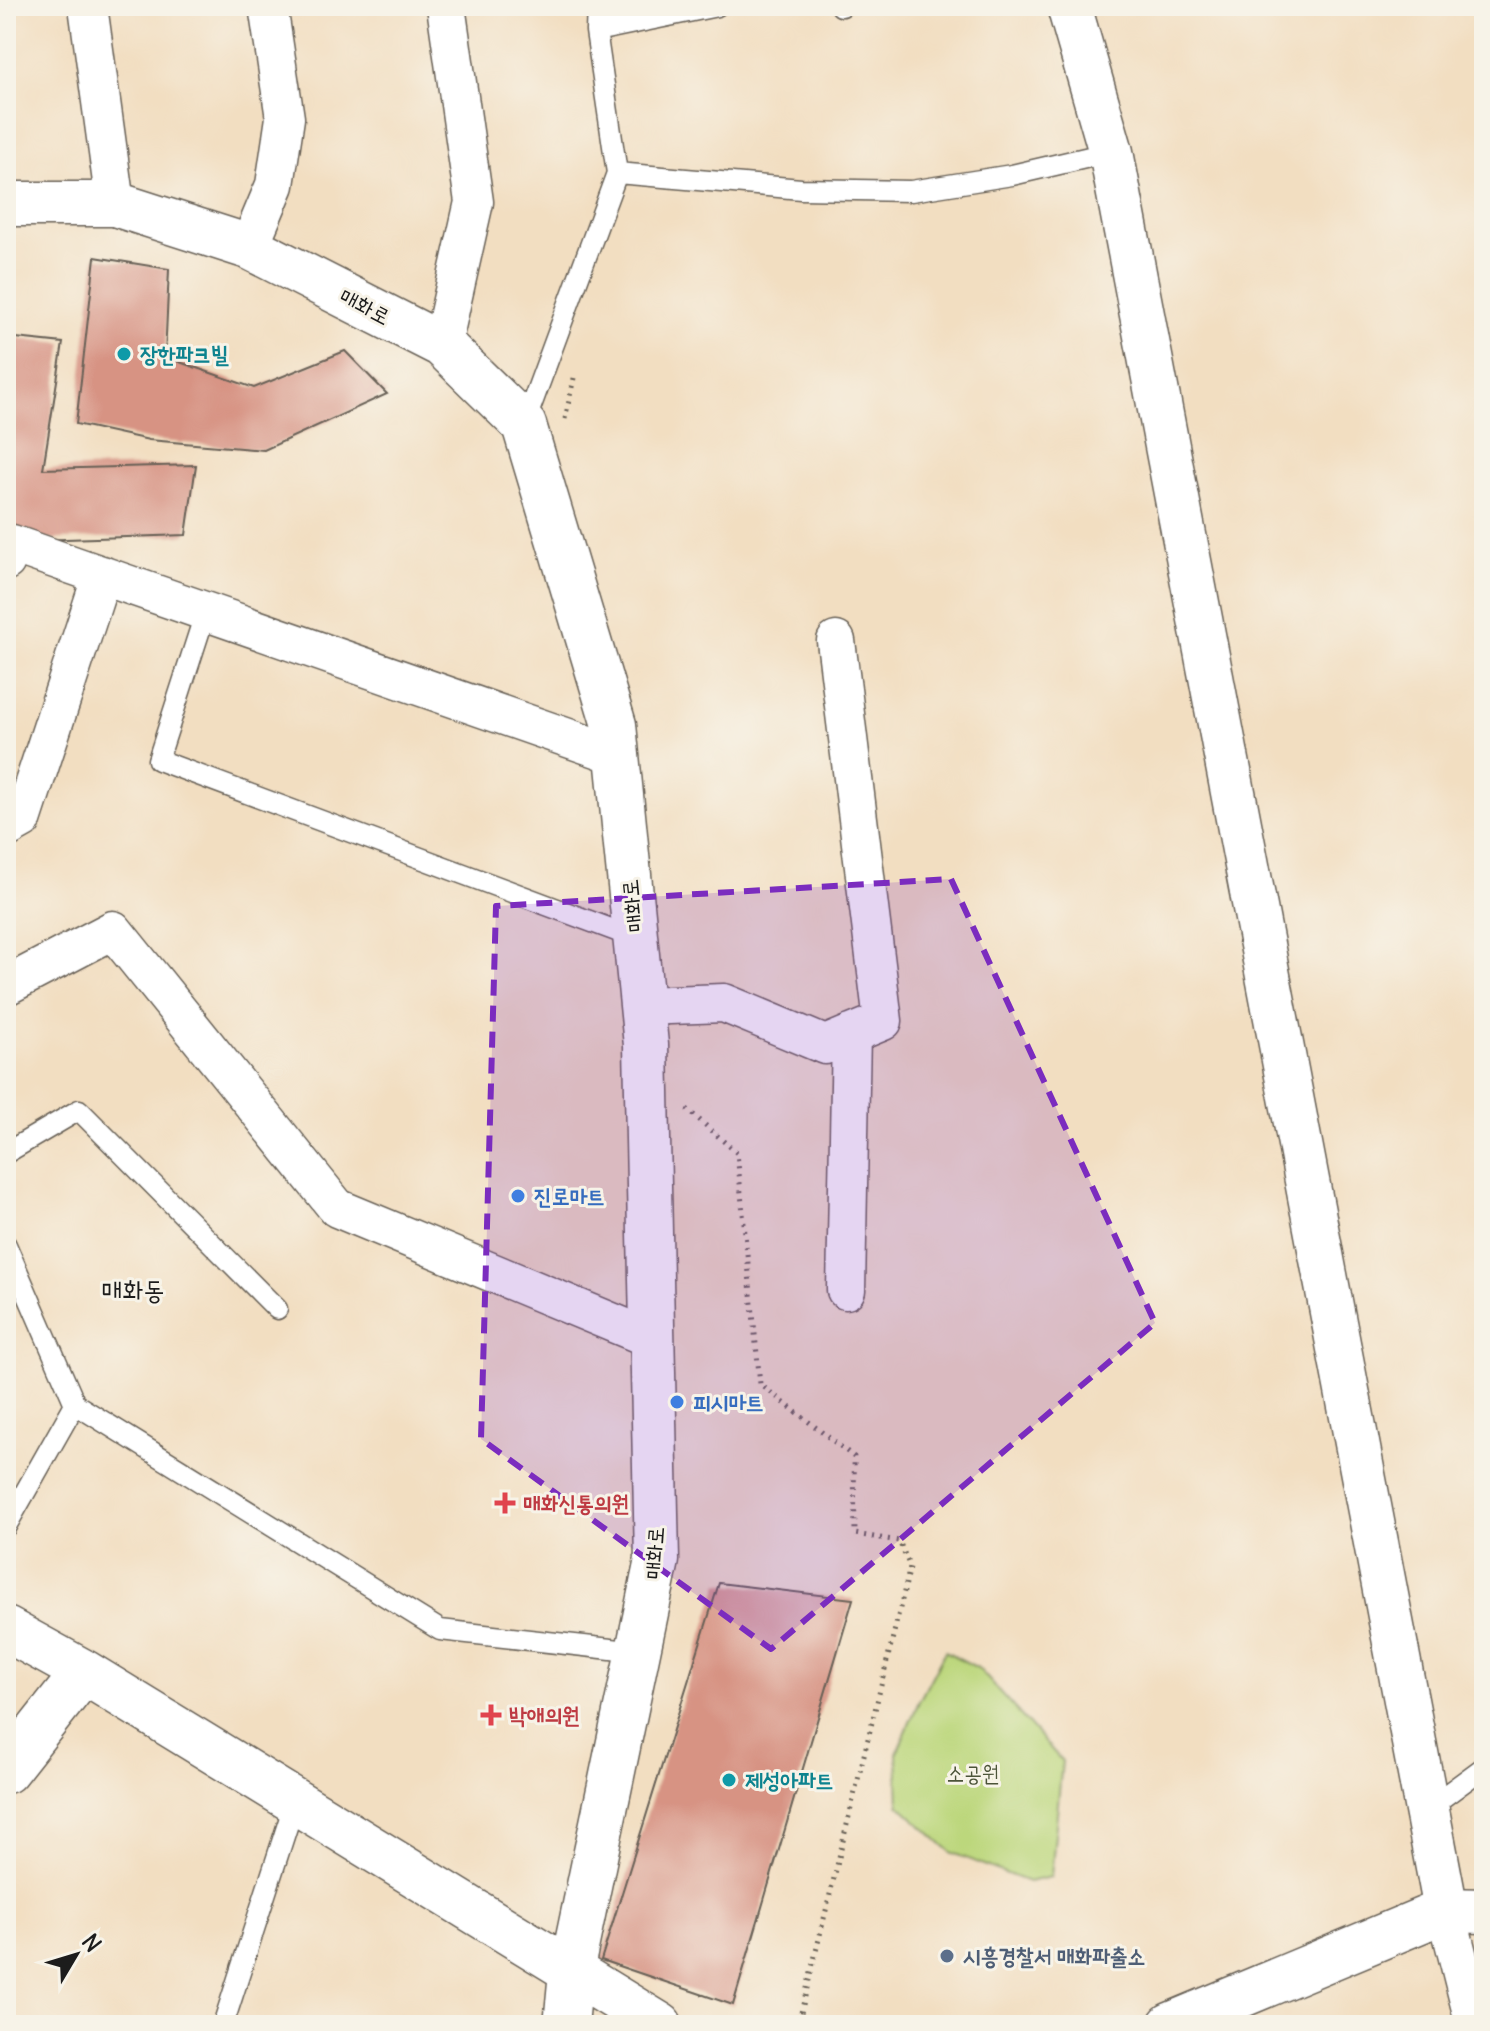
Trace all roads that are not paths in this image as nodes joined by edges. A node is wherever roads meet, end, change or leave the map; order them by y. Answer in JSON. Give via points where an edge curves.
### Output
{"nodes":[{"id":1,"x":88,"y":6,"type":"edge"},
{"id":2,"x":268,"y":6,"type":"edge"},
{"id":3,"x":446,"y":6,"type":"edge"},
{"id":4,"x":597,"y":6,"type":"edge"},
{"id":5,"x":717,"y":6,"type":"edge"},
{"id":6,"x":1069,"y":6,"type":"edge"},
{"id":7,"x":596,"y":31,"type":"junction"},
{"id":8,"x":1111,"y":152,"type":"junction"},
{"id":9,"x":617,"y":173,"type":"junction"},
{"id":10,"x":6,"y":204,"type":"edge"},
{"id":11,"x":115,"y":204,"type":"junction"},
{"id":12,"x":249,"y":247,"type":"junction"},
{"id":13,"x":442,"y":345,"type":"junction"},
{"id":14,"x":544,"y":425,"type":"junction"},
{"id":15,"x":6,"y":561,"type":"edge"},
{"id":16,"x":102,"y":575,"type":"junction"},
{"id":17,"x":206,"y":611,"type":"junction"},
{"id":18,"x":836,"y":641,"type":"dead end"},
{"id":19,"x":617,"y":755,"type":"junction"},
{"id":20,"x":6,"y":829,"type":"edge"},
{"id":21,"x":635,"y":938,"type":"junction"},
{"id":22,"x":6,"y":986,"type":"edge"},
{"id":23,"x":642,"y":1006,"type":"junction"},
{"id":24,"x":851,"y":1034,"type":"junction"},
{"id":25,"x":6,"y":1153,"type":"edge"},
{"id":26,"x":6,"y":1245,"type":"edge"},
{"id":27,"x":846,"y":1290,"type":"dead end"},
{"id":28,"x":277,"y":1309,"type":"dead end"},
{"id":29,"x":652,"y":1339,"type":"junction"},
{"id":30,"x":75,"y":1404,"type":"junction"},
{"id":31,"x":6,"y":1526,"type":"edge"},
{"id":32,"x":6,"y":1629,"type":"edge"},
{"id":33,"x":638,"y":1652,"type":"junction"},
{"id":34,"x":84,"y":1672,"type":"junction"},
{"id":35,"x":1484,"y":1767,"type":"edge"},
{"id":36,"x":6,"y":1771,"type":"edge"},
{"id":37,"x":295,"y":1802,"type":"junction"},
{"id":38,"x":1427,"y":1809,"type":"junction"},
{"id":39,"x":1465,"y":1910,"type":"edge"},
{"id":40,"x":571,"y":1972,"type":"junction"},
{"id":41,"x":223,"y":2025,"type":"edge"},
{"id":42,"x":566,"y":2025,"type":"edge"},
{"id":43,"x":660,"y":2025,"type":"edge"},
{"id":44,"x":1170,"y":2025,"type":"edge"},
{"id":45,"x":1475,"y":2025,"type":"edge"}],
"edges":[{"from":1,"to":11,"type":"street"},
{"from":2,"to":12,"type":"street","via":[[285,118],[275,185]]},
{"from":3,"to":13,"type":"street","via":[[474,202]]},
{"from":4,"to":7,"type":"lane"},
{"from":5,"to":7,"type":"lane"},
{"from":6,"to":8,"type":"street"},
{"from":7,"to":9,"type":"lane"},
{"from":8,"to":9,"type":"lane","via":[[911,191],[801,189]]},
{"from":8,"to":38,"type":"street"},
{"from":9,"to":14,"type":"lane"},
{"from":10,"to":11,"type":"street","name":"매화로"},
{"from":11,"to":12,"type":"street","name":"매화로"},
{"from":12,"to":13,"type":"street","name":"매화로"},
{"from":13,"to":14,"type":"street","name":"매화로"},
{"from":14,"to":19,"type":"street","name":"매화로"},
{"from":15,"to":16,"type":"street","via":[[12,544]]},
{"from":16,"to":17,"type":"street"},
{"from":16,"to":20,"type":"street","via":[[22,820]]},
{"from":17,"to":19,"type":"street"},
{"from":17,"to":21,"type":"lane","via":[[158,760]]},
{"from":18,"to":24,"type":"street","via":[[883,1021]]},
{"from":19,"to":21,"type":"street","name":"매화로"},
{"from":21,"to":23,"type":"street","name":"매화로"},
{"from":22,"to":29,"type":"street","via":[[113,930],[337,1208]]},
{"from":23,"to":24,"type":"street","via":[[724,1003],[825,1045]]},
{"from":23,"to":29,"type":"street","name":"매화로"},
{"from":24,"to":27,"type":"street"},
{"from":25,"to":28,"type":"lane","via":[[79,1110]]},
{"from":26,"to":30,"type":"lane"},
{"from":29,"to":33,"type":"street","name":"매화로","via":[[657,1560]]},
{"from":30,"to":31,"type":"lane"},
{"from":30,"to":33,"type":"lane","via":[[440,1630]]},
{"from":32,"to":34,"type":"street"},
{"from":33,"to":40,"type":"street","name":"매화로"},
{"from":34,"to":36,"type":"street"},
{"from":34,"to":37,"type":"street"},
{"from":35,"to":38,"type":"lane"},
{"from":37,"to":40,"type":"street"},
{"from":37,"to":41,"type":"lane"},
{"from":38,"to":39,"type":"street"},
{"from":39,"to":44,"type":"street"},
{"from":39,"to":45,"type":"street"},
{"from":40,"to":42,"type":"street","name":"매화로"},
{"from":40,"to":43,"type":"street"}]}
